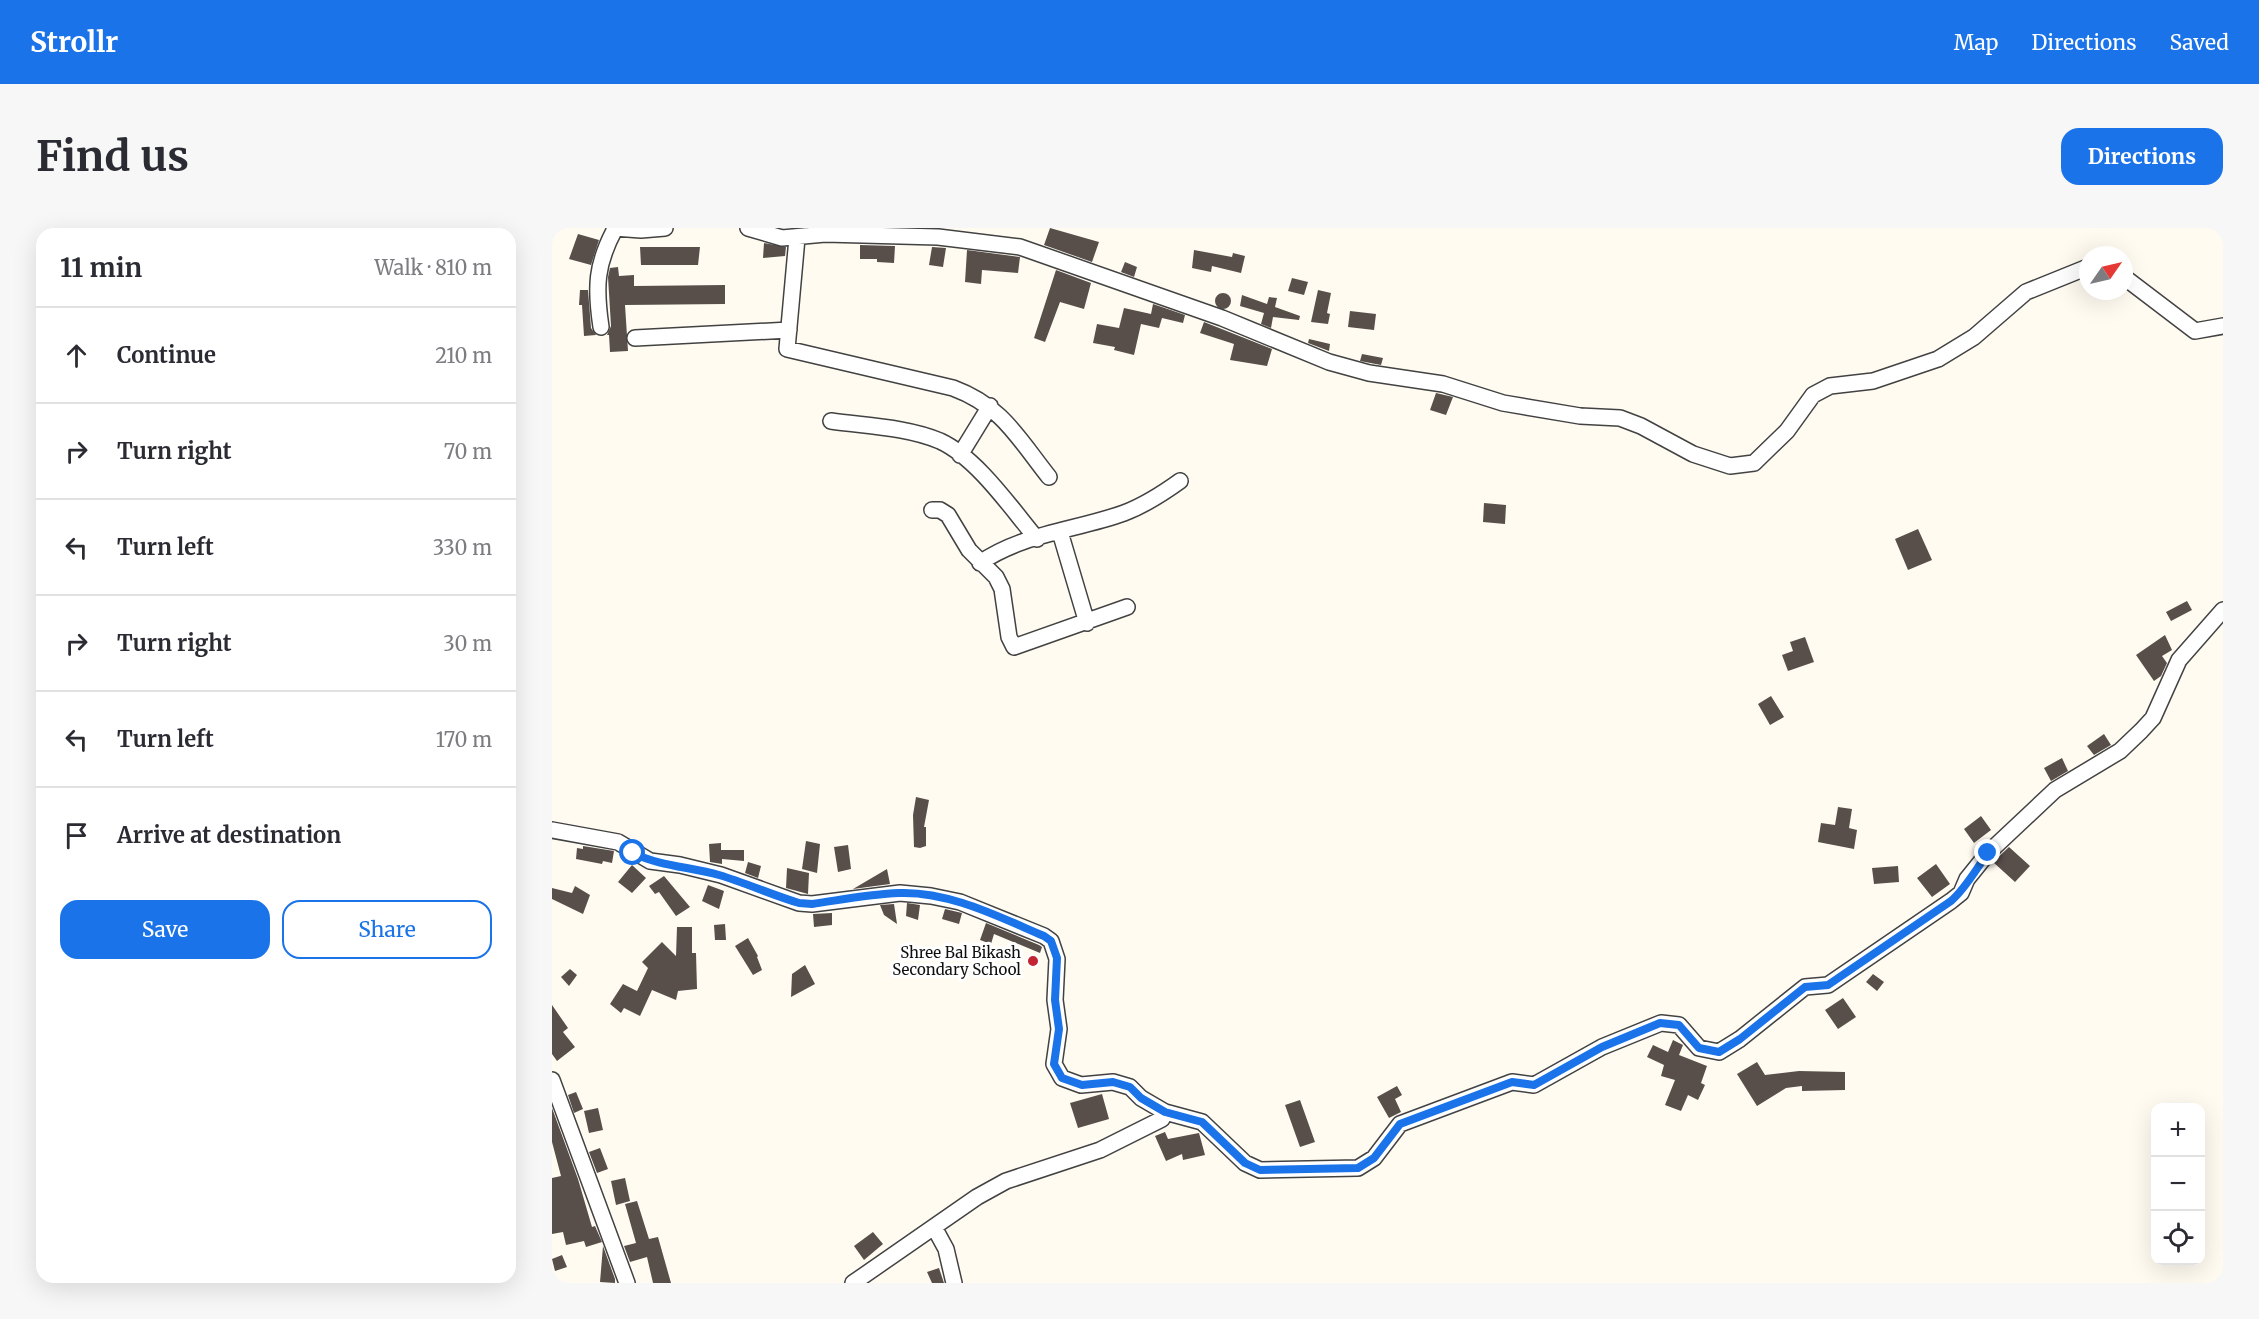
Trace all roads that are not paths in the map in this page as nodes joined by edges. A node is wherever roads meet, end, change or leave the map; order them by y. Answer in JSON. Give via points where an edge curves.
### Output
{"nodes":[{"id":1,"x":615,"y":228,"type":"edge"},
{"id":2,"x":665,"y":228,"type":"edge"},
{"id":3,"x":748,"y":228,"type":"edge"},
{"id":4,"x":820,"y":231,"type":"edge"},
{"id":5,"x":797,"y":238,"type":"junction"},
{"id":6,"x":2079,"y":271,"type":"edge"},
{"id":7,"x":2133,"y":284,"type":"edge"},
{"id":8,"x":2223,"y":326,"type":"edge"},
{"id":9,"x":601,"y":327,"type":"dead end"},
{"id":10,"x":789,"y":330,"type":"junction"},
{"id":11,"x":635,"y":338,"type":"dead end"},
{"id":12,"x":990,"y":406,"type":"junction"},
{"id":13,"x":831,"y":420,"type":"dead end"},
{"id":14,"x":960,"y":455,"type":"junction"},
{"id":15,"x":1049,"y":477,"type":"dead end"},
{"id":16,"x":1180,"y":481,"type":"dead end"},
{"id":17,"x":932,"y":510,"type":"dead end"},
{"id":18,"x":1060,"y":532,"type":"junction"},
{"id":19,"x":1037,"y":538,"type":"junction"},
{"id":20,"x":980,"y":562,"type":"junction"},
{"id":21,"x":1127,"y":607,"type":"dead end"},
{"id":22,"x":2223,"y":610,"type":"edge"},
{"id":23,"x":1087,"y":622,"type":"junction"},
{"id":24,"x":552,"y":830,"type":"edge"},
{"id":25,"x":552,"y":1080,"type":"edge"},
{"id":26,"x":1165,"y":1112,"type":"junction"},
{"id":27,"x":934,"y":1227,"type":"junction"},
{"id":28,"x":627,"y":1283,"type":"edge"},
{"id":29,"x":853,"y":1283,"type":"edge"},
{"id":30,"x":954,"y":1283,"type":"edge"}],
"edges":[{"from":1,"to":2,"type":"street"},
{"from":1,"to":9,"type":"street","via":[[598,271]]},
{"from":3,"to":5,"type":"street"},
{"from":4,"to":5,"type":"street"},
{"from":4,"to":6,"type":"street","via":[[938,237],[1020,247],[1222,318],[1329,362],[1369,373],[1443,384],[1503,403],[1580,416],[1620,418],[1693,454],[1730,466],[1754,463],[1787,431],[1813,395],[1830,386],[1873,381],[1938,359],[1974,337],[2026,292]]},
{"from":5,"to":10,"type":"street"},
{"from":7,"to":8,"type":"street","via":[[2195,331]]},
{"from":10,"to":11,"type":"street"},
{"from":10,"to":12,"type":"street","via":[[787,349],[953,388]]},
{"from":12,"to":14,"type":"street"},
{"from":12,"to":15,"type":"street"},
{"from":13,"to":14,"type":"street","via":[[920,435],[941,442]]},
{"from":14,"to":19,"type":"street"},
{"from":16,"to":18,"type":"street","via":[[1149,502]]},
{"from":17,"to":20,"type":"street","via":[[948,515]]},
{"from":18,"to":19,"type":"street"},
{"from":18,"to":23,"type":"street"},
{"from":19,"to":20,"type":"street","via":[[999,550]]},
{"from":20,"to":23,"type":"street","via":[[1002,589],[1014,647]]},
{"from":21,"to":23,"type":"street"},
{"from":22,"to":26,"type":"street","via":[[2180,660],[2153,718],[2141,731],[2120,751],[2055,790],[1988,853],[1956,897],[1828,985],[1805,987],[1719,1052],[1699,1048],[1679,1025],[1660,1023],[1602,1047],[1534,1085],[1512,1082],[1400,1124],[1374,1158],[1358,1168],[1260,1170],[1245,1163],[1202,1122]]},
{"from":24,"to":26,"type":"street","via":[[618,842],[650,861],[721,875],[799,903],[900,893],[931,896],[960,902],[1044,936],[1051,941],[1057,958],[1057,1071],[1062,1078],[1082,1085],[1122,1084]]},
{"from":25,"to":28,"type":"street"},
{"from":26,"to":27,"type":"street","via":[[1162,1119],[1100,1150],[1006,1181]]},
{"from":27,"to":29,"type":"street"},
{"from":27,"to":30,"type":"street","via":[[946,1249]]}]}
